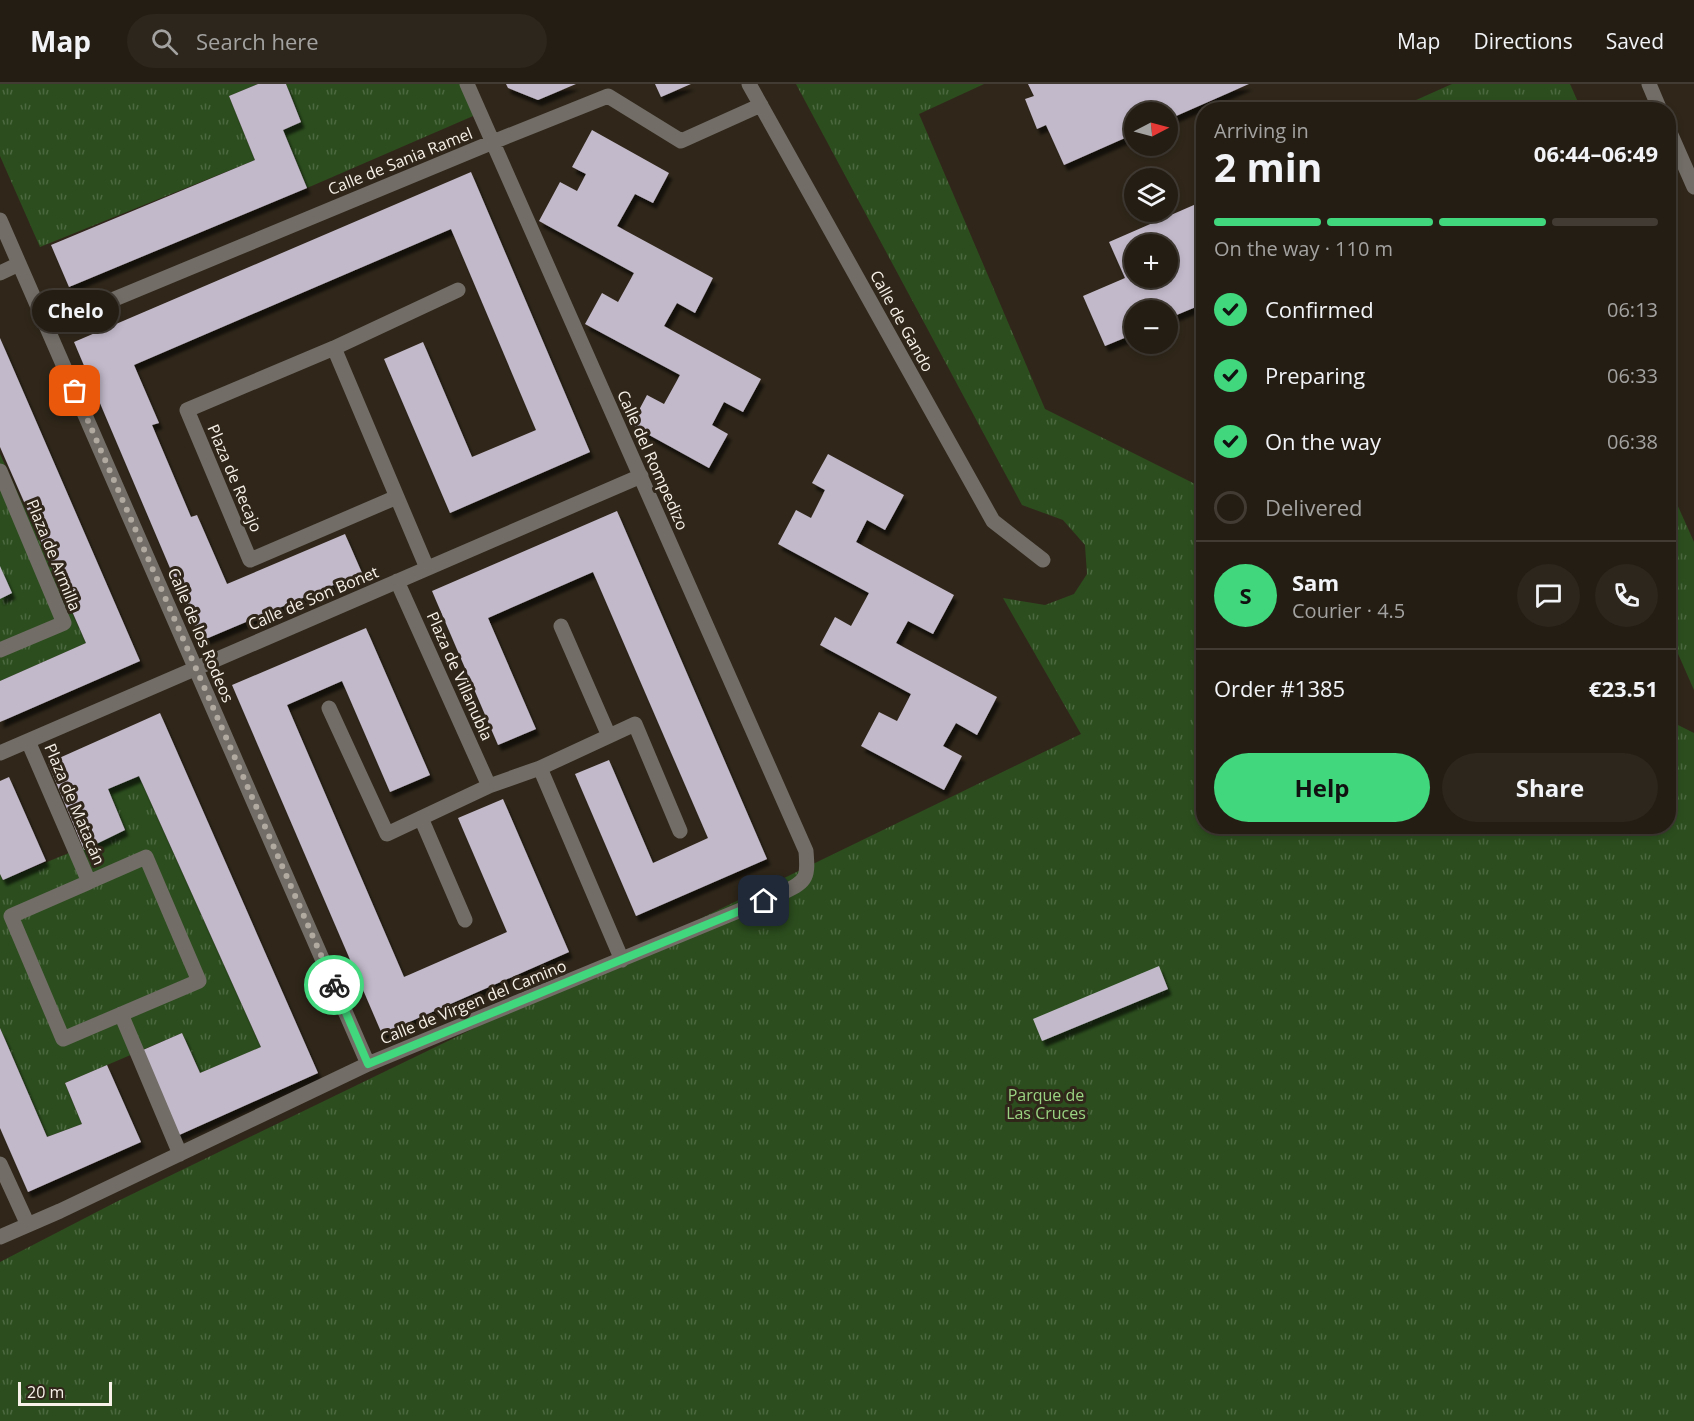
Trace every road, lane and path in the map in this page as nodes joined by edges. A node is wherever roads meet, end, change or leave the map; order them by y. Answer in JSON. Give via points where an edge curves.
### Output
{"nodes":[{"id":1,"x":467,"y":84,"type":"edge"},
{"id":2,"x":749,"y":84,"type":"edge"},
{"id":3,"x":1649,"y":84,"type":"edge"},
{"id":4,"x":1657,"y":102,"type":"edge"},
{"id":5,"x":761,"y":105,"type":"junction"},
{"id":6,"x":493,"y":142,"type":"junction"},
{"id":7,"x":1676,"y":146,"type":"edge"},
{"id":8,"x":1694,"y":187,"type":"edge"},
{"id":9,"x":0,"y":220,"type":"edge"},
{"id":10,"x":19,"y":264,"type":"junction"},
{"id":11,"x":0,"y":273,"type":"edge"},
{"id":12,"x":458,"y":290,"type":"dead end"},
{"id":13,"x":47,"y":327,"type":"junction"},
{"id":14,"x":334,"y":348,"type":"junction"},
{"id":15,"x":0,"y":471,"type":"edge"},
{"id":16,"x":641,"y":476,"type":"junction"},
{"id":17,"x":397,"y":497,"type":"junction"},
{"id":18,"x":1043,"y":560,"type":"dead end"},
{"id":19,"x":427,"y":568,"type":"junction"},
{"id":20,"x":397,"y":581,"type":"junction"},
{"id":21,"x":561,"y":626,"type":"dead end"},
{"id":22,"x":0,"y":650,"type":"edge"},
{"id":23,"x":196,"y":668,"type":"junction"},
{"id":24,"x":329,"y":708,"type":"dead end"},
{"id":25,"x":609,"y":736,"type":"junction"},
{"id":26,"x":28,"y":741,"type":"junction"},
{"id":27,"x":0,"y":753,"type":"edge"},
{"id":28,"x":540,"y":768,"type":"junction"},
{"id":29,"x":489,"y":786,"type":"junction"},
{"id":30,"x":421,"y":818,"type":"junction"},
{"id":31,"x":680,"y":831,"type":"dead end"},
{"id":32,"x":806,"y":851,"type":"joint"},
{"id":33,"x":89,"y":882,"type":"junction"},
{"id":34,"x":465,"y":920,"type":"dead end"},
{"id":35,"x":622,"y":960,"type":"junction"},
{"id":36,"x":121,"y":1014,"type":"junction"},
{"id":37,"x":368,"y":1064,"type":"junction"},
{"id":38,"x":180,"y":1154,"type":"junction"},
{"id":39,"x":0,"y":1164,"type":"edge"},
{"id":40,"x":28,"y":1225,"type":"junction"},
{"id":41,"x":0,"y":1237,"type":"edge"}],
"edges":[{"from":1,"to":6,"type":"street","name":"Calle del Rompedizo"},
{"from":2,"to":5,"type":"street","name":"Calle de Gando"},
{"from":3,"to":4,"type":"street"},
{"from":5,"to":6,"type":"street","name":"Calle de Sania Ramel","via":[[681,141],[608,96]]},
{"from":5,"to":18,"type":"street","name":"Calle de Gando","via":[[993,521]]},
{"from":6,"to":13,"type":"street","name":"Calle de Sania Ramel"},
{"from":6,"to":16,"type":"street","name":"Calle del Rompedizo"},
{"from":7,"to":8,"type":"street"},
{"from":9,"to":10,"type":"street","name":"Calle de los Rodeos"},
{"from":10,"to":11,"type":"street"},
{"from":10,"to":13,"type":"street","name":"Calle de los Rodeos"},
{"from":12,"to":14,"type":"street","name":"Plaza de Recajo"},
{"from":13,"to":23,"type":"street","name":"Calle de los Rodeos"},
{"from":14,"to":17,"type":"street"},
{"from":14,"to":17,"type":"street","name":"Plaza de Recajo","via":[[187,410],[191,421],[250,560]]},
{"from":15,"to":22,"type":"street","name":"Plaza de Armilla","via":[[64,623]]},
{"from":16,"to":19,"type":"street","name":"Calle de Son Bonet"},
{"from":16,"to":32,"type":"street","name":"Calle del Rompedizo"},
{"from":17,"to":19,"type":"street"},
{"from":19,"to":20,"type":"street","name":"Calle de Son Bonet"},
{"from":20,"to":23,"type":"street","name":"Calle de Son Bonet"},
{"from":20,"to":29,"type":"street","name":"Plaza de Villanubla"},
{"from":21,"to":25,"type":"street"},
{"from":23,"to":26,"type":"street","name":"Calle de Son Bonet"},
{"from":23,"to":37,"type":"street","name":"Calle de los Rodeos"},
{"from":24,"to":30,"type":"street","via":[[387,834]]},
{"from":25,"to":28,"type":"street"},
{"from":25,"to":31,"type":"street","via":[[635,724]]},
{"from":26,"to":27,"type":"street","name":"Calle de Son Bonet"},
{"from":26,"to":33,"type":"street","name":"Plaza de Matacán"},
{"from":28,"to":29,"type":"street"},
{"from":28,"to":35,"type":"street"},
{"from":29,"to":30,"type":"street"},
{"from":30,"to":34,"type":"street"},
{"from":32,"to":35,"type":"street","name":"Calle de Virgen del Camino","via":[[807,868],[799,885]]},
{"from":33,"to":36,"type":"street","name":"Plaza de Matacán","via":[[146,857],[199,981]]},
{"from":33,"to":36,"type":"street","name":"Plaza de Matacán","via":[[11,916],[63,1039]]},
{"from":35,"to":37,"type":"street","name":"Calle de Virgen del Camino"},
{"from":36,"to":38,"type":"street"},
{"from":37,"to":38,"type":"street","name":"Calle de Virgen del Camino"},
{"from":38,"to":40,"type":"street","name":"Calle de Virgen del Camino"},
{"from":39,"to":40,"type":"street"},
{"from":40,"to":41,"type":"street","name":"Calle de Virgen del Camino"}]}
